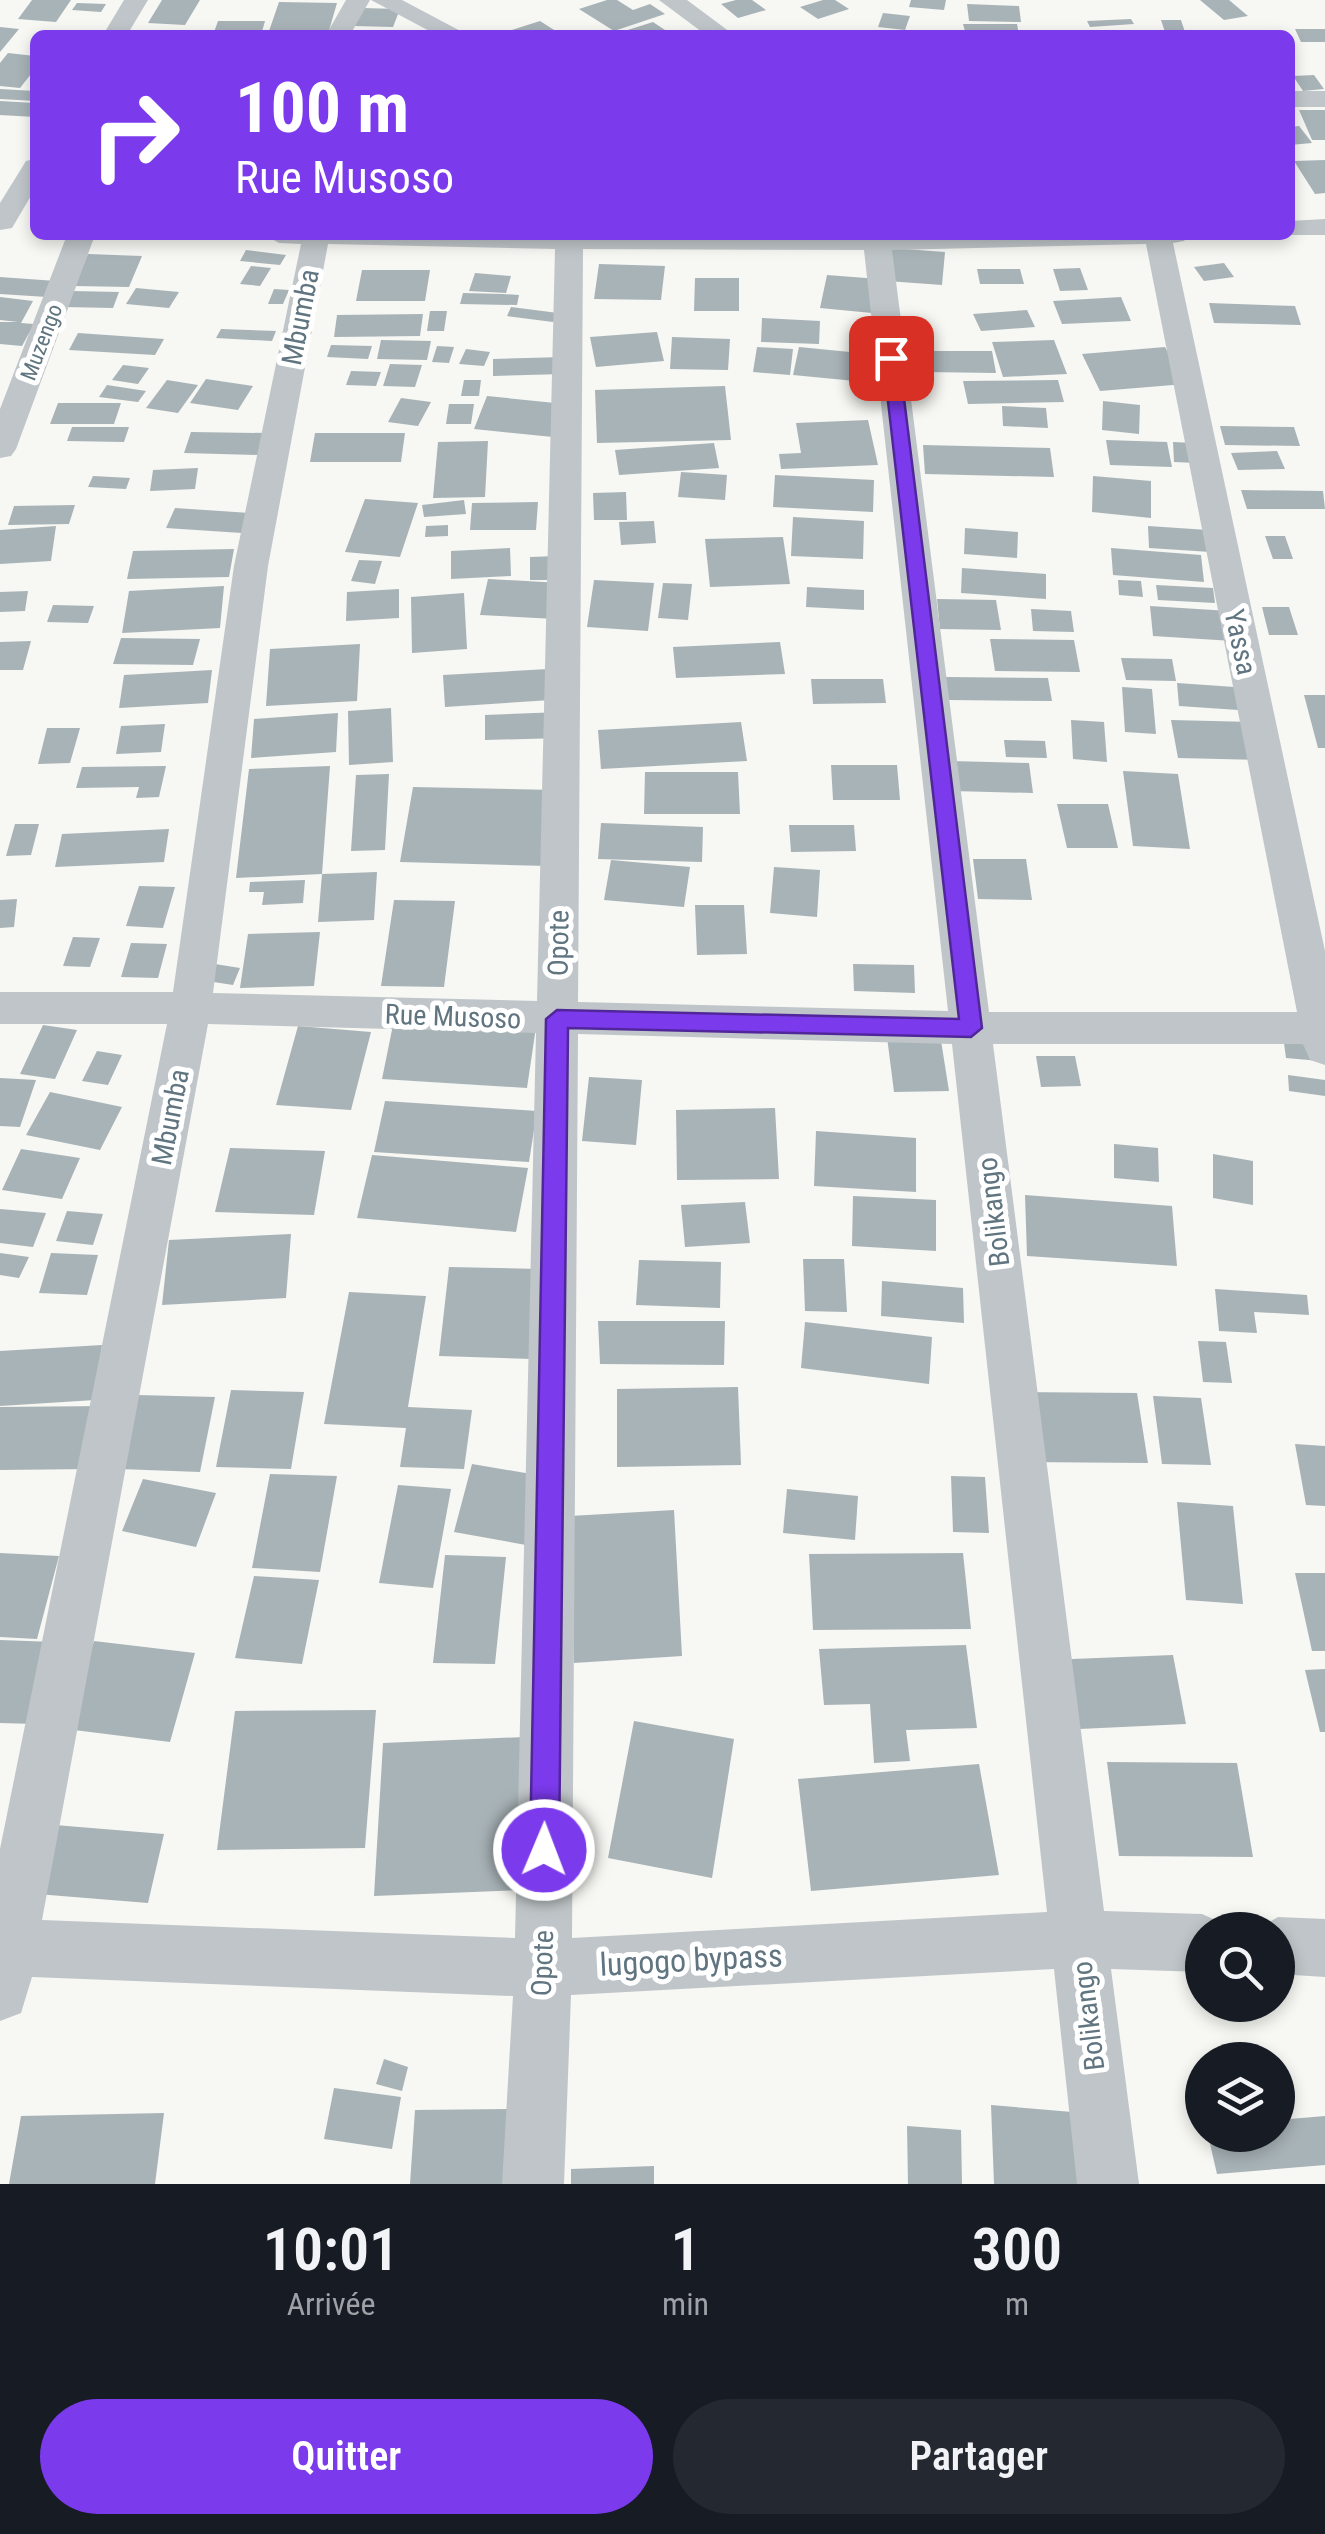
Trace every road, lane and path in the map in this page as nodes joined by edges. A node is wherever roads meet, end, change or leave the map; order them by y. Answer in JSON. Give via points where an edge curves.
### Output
{"nodes":[{"id":1,"x":136,"y":0,"type":"edge"},
{"id":2,"x":358,"y":0,"type":"edge"},
{"id":3,"x":383,"y":0,"type":"edge"},
{"id":4,"x":671,"y":0,"type":"edge"},
{"id":5,"x":118,"y":30,"type":"edge"},
{"id":6,"x":341,"y":30,"type":"edge"},
{"id":7,"x":446,"y":30,"type":"edge"},
{"id":8,"x":715,"y":30,"type":"edge"},
{"id":9,"x":1325,"y":99,"type":"edge"},
{"id":10,"x":1295,"y":100,"type":"edge"},
{"id":11,"x":30,"y":175,"type":"edge"},
{"id":12,"x":1,"y":222,"type":"edge"},
{"id":13,"x":30,"y":224,"type":"edge"},
{"id":14,"x":1325,"y":227,"type":"edge"},
{"id":15,"x":1295,"y":229,"type":"edge"},
{"id":16,"x":79,"y":240,"type":"edge"},
{"id":17,"x":297,"y":240,"type":"edge"},
{"id":18,"x":569,"y":240,"type":"edge"},
{"id":19,"x":877,"y":240,"type":"edge"},
{"id":20,"x":1159,"y":240,"type":"edge"},
{"id":21,"x":0,"y":449,"type":"edge"},
{"id":22,"x":0,"y":1008,"type":"edge"},
{"id":23,"x":191,"y":1008,"type":"junction"},
{"id":24,"x":557,"y":1019,"type":"junction"},
{"id":25,"x":971,"y":1028,"type":"junction"},
{"id":26,"x":1324,"y":1035,"type":"edge"},
{"id":27,"x":1079,"y":1939,"type":"junction"},
{"id":28,"x":1185,"y":1942,"type":"edge"},
{"id":29,"x":1295,"y":1947,"type":"edge"},
{"id":30,"x":1325,"y":1948,"type":"edge"},
{"id":31,"x":2,"y":1962,"type":"edge"},
{"id":32,"x":542,"y":1968,"type":"junction"},
{"id":33,"x":533,"y":2184,"type":"edge"},
{"id":34,"x":1108,"y":2184,"type":"edge"}],
"edges":[{"from":1,"to":5,"type":"street"},
{"from":2,"to":6,"type":"street"},
{"from":3,"to":7,"type":"street"},
{"from":4,"to":8,"type":"street"},
{"from":9,"to":10,"type":"street"},
{"from":11,"to":12,"type":"street"},
{"from":12,"to":13,"type":"street"},
{"from":14,"to":15,"type":"street"},
{"from":16,"to":21,"type":"street","name":"Muzengo"},
{"from":17,"to":23,"type":"street","name":"Mbumba"},
{"from":18,"to":24,"type":"street","name":"Opote"},
{"from":19,"to":25,"type":"street","name":"Bolikango"},
{"from":20,"to":26,"type":"street","name":"Yassa"},
{"from":22,"to":23,"type":"street","name":"Rue Musoso"},
{"from":23,"to":24,"type":"street","name":"Rue Musoso"},
{"from":23,"to":31,"type":"street","name":"Mbumba"},
{"from":24,"to":25,"type":"street","name":"Rue Musoso"},
{"from":24,"to":32,"type":"street","name":"Opote"},
{"from":25,"to":26,"type":"street","name":"Rue Musoso"},
{"from":25,"to":27,"type":"street","name":"Bolikango"},
{"from":27,"to":28,"type":"street","name":"lugogo bypass"},
{"from":27,"to":32,"type":"street","name":"lugogo bypass"},
{"from":27,"to":34,"type":"street","name":"Bolikango"},
{"from":29,"to":30,"type":"street"},
{"from":31,"to":32,"type":"street","name":"lugogo bypass"},
{"from":32,"to":33,"type":"street","name":"Opote"}]}
